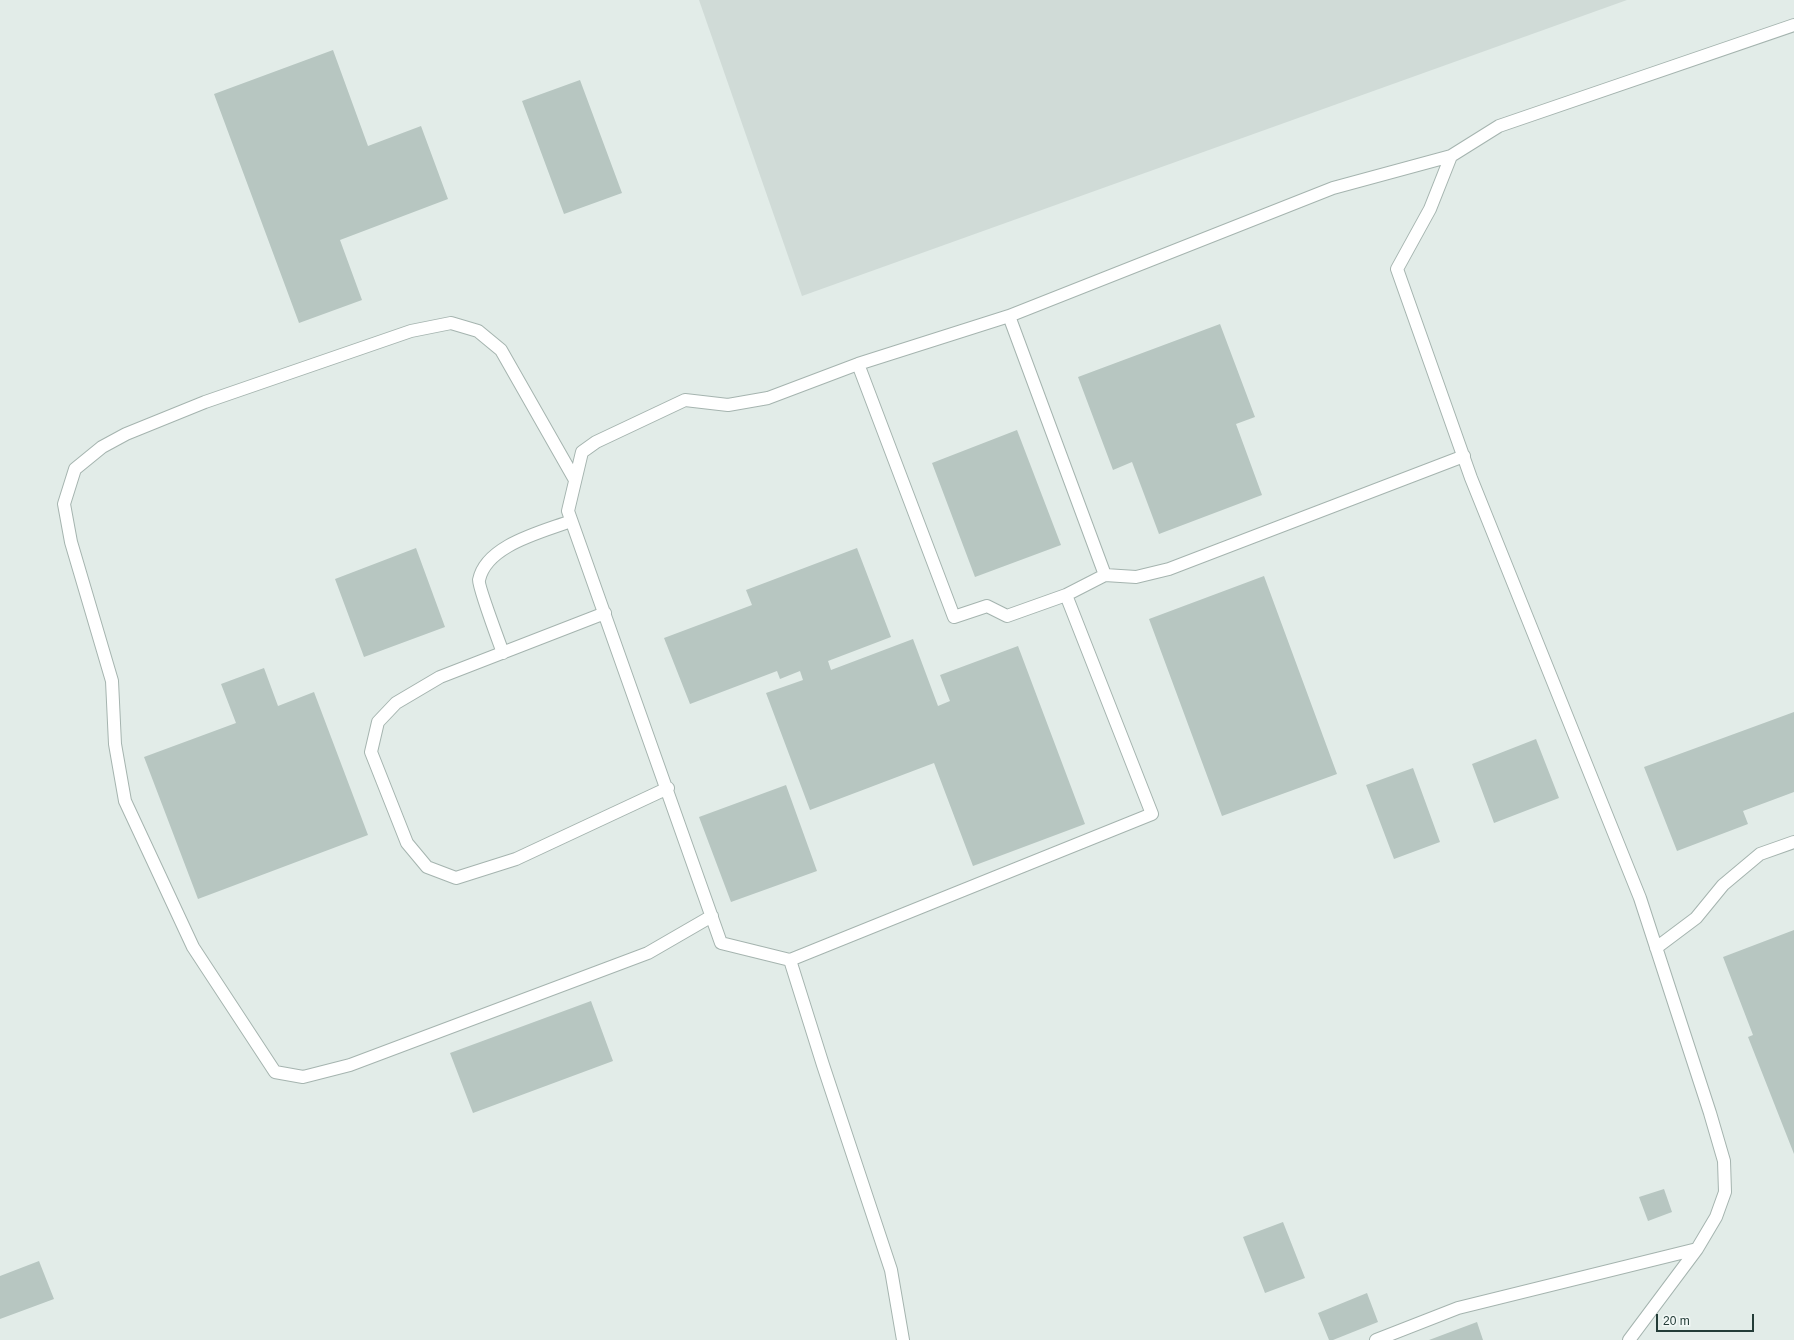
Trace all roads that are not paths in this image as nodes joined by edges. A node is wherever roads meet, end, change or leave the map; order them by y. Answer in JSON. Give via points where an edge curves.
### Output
{"nodes":[{"id":1,"x":1794,"y":25,"type":"edge"},
{"id":2,"x":1451,"y":156,"type":"junction"},
{"id":3,"x":1009,"y":316,"type":"junction"},
{"id":4,"x":858,"y":364,"type":"junction"},
{"id":5,"x":1464,"y":456,"type":"junction"},
{"id":6,"x":575,"y":480,"type":"junction"},
{"id":7,"x":571,"y":521,"type":"junction"},
{"id":8,"x":1105,"y":575,"type":"junction"},
{"id":9,"x":1066,"y":595,"type":"junction"},
{"id":10,"x":605,"y":613,"type":"junction"},
{"id":11,"x":503,"y":652,"type":"junction"},
{"id":12,"x":668,"y":788,"type":"junction"},
{"id":13,"x":1794,"y":842,"type":"edge"},
{"id":14,"x":712,"y":916,"type":"junction"},
{"id":15,"x":1656,"y":948,"type":"junction"},
{"id":16,"x":790,"y":960,"type":"junction"},
{"id":17,"x":1697,"y":1249,"type":"junction"},
{"id":18,"x":903,"y":1340,"type":"edge"},
{"id":19,"x":1376,"y":1340,"type":"edge"},
{"id":20,"x":1629,"y":1340,"type":"edge"}],
"edges":[{"from":1,"to":2,"type":"lane","via":[[1499,126]]},
{"from":2,"to":3,"type":"lane","via":[[1333,188]]},
{"from":2,"to":5,"type":"lane","via":[[1430,209],[1397,269]]},
{"from":3,"to":4,"type":"lane"},
{"from":3,"to":8,"type":"lane"},
{"from":4,"to":6,"type":"lane","via":[[768,398],[728,405],[685,400],[596,442],[582,452]]},
{"from":4,"to":9,"type":"lane","via":[[954,617],[987,606],[1007,616]]},
{"from":5,"to":8,"type":"lane","via":[[1169,569],[1136,578]]},
{"from":5,"to":15,"type":"lane","via":[[1640,898]]},
{"from":6,"to":7,"type":"lane","via":[[568,511]]},
{"from":6,"to":14,"type":"lane","via":[[501,350],[478,331],[451,323],[411,331],[205,402],[126,434],[102,447],[75,469],[64,504],[71,542],[112,681],[115,744],[125,801],[193,947],[275,1072],[303,1077],[350,1066],[648,953]]},
{"from":7,"to":10,"type":"lane"},
{"from":7,"to":11,"type":"lane","via":[[511,544],[486,562],[479,581]]},
{"from":8,"to":9,"type":"lane"},
{"from":9,"to":16,"type":"lane","via":[[1152,814]]},
{"from":10,"to":11,"type":"lane"},
{"from":10,"to":12,"type":"lane"},
{"from":11,"to":12,"type":"lane","via":[[440,677],[396,703],[378,722],[371,752],[407,843],[427,867],[456,878],[516,859]]},
{"from":12,"to":14,"type":"lane"},
{"from":13,"to":15,"type":"lane","via":[[1760,854],[1723,885],[1696,918]]},
{"from":14,"to":16,"type":"lane","via":[[721,943]]},
{"from":15,"to":17,"type":"lane","via":[[1724,1161],[1725,1192],[1716,1217]]},
{"from":16,"to":18,"type":"lane","via":[[891,1270]]},
{"from":17,"to":19,"type":"lane","via":[[1458,1308]]},
{"from":17,"to":20,"type":"lane"}]}
